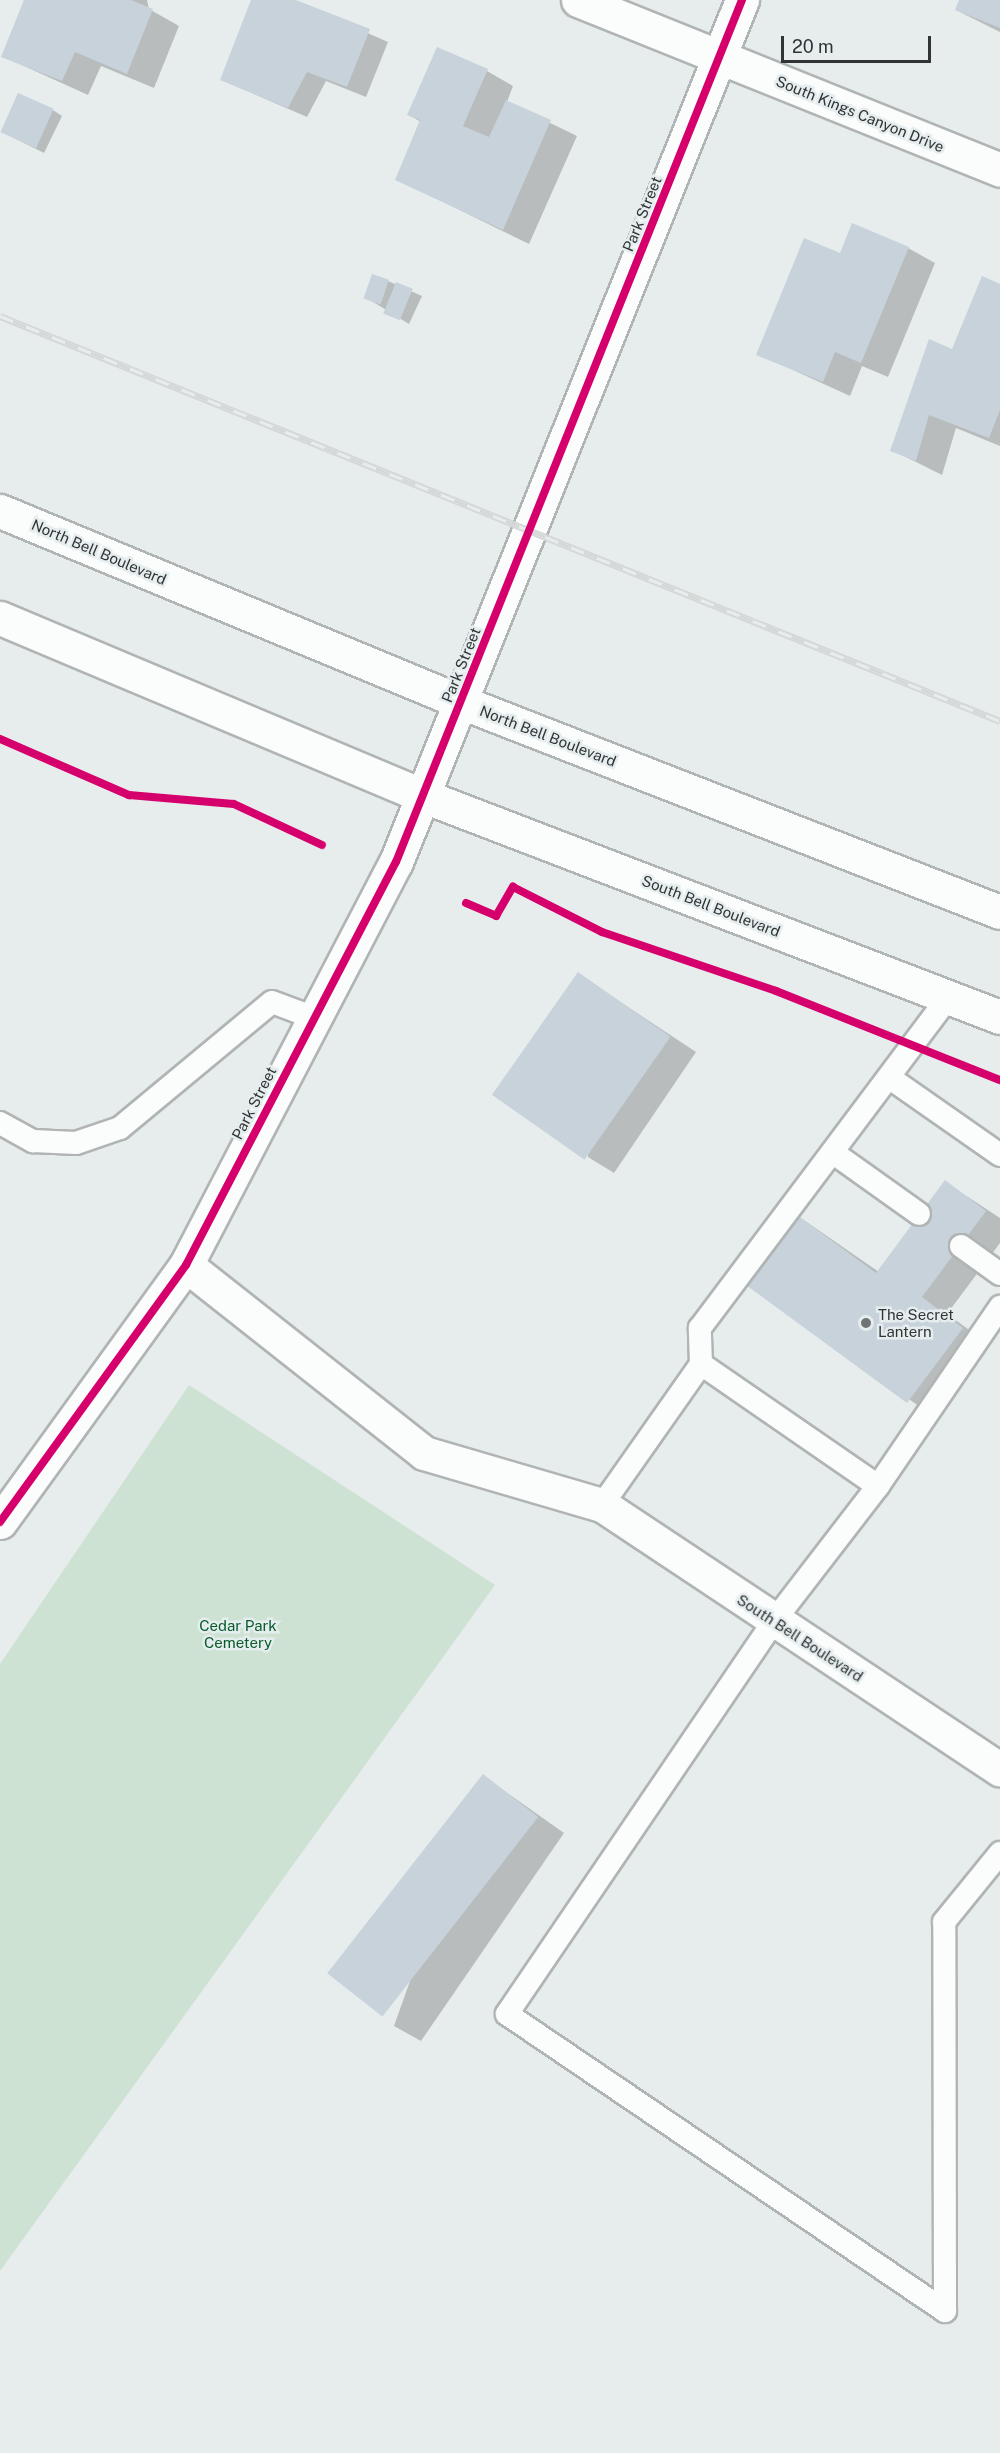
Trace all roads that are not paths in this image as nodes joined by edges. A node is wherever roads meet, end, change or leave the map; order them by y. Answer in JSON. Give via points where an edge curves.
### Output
{"nodes":[{"id":1,"x":578,"y":0,"type":"edge"},
{"id":2,"x":742,"y":0,"type":"edge"},
{"id":3,"x":720,"y":57,"type":"junction"},
{"id":4,"x":1000,"y":170,"type":"edge"},
{"id":5,"x":0,"y":511,"type":"edge"},
{"id":6,"x":0,"y":618,"type":"edge"},
{"id":7,"x":461,"y":702,"type":"junction"},
{"id":8,"x":421,"y":795,"type":"junction"},
{"id":9,"x":1000,"y":912,"type":"edge"},
{"id":10,"x":949,"y":996,"type":"junction"},
{"id":11,"x":312,"y":1017,"type":"junction"},
{"id":12,"x":1000,"y":1017,"type":"edge"},
{"id":13,"x":890,"y":1078,"type":"junction"},
{"id":14,"x":0,"y":1123,"type":"edge"},
{"id":15,"x":835,"y":1154,"type":"junction"},
{"id":16,"x":1000,"y":1155,"type":"edge"},
{"id":17,"x":919,"y":1214,"type":"dead end"},
{"id":18,"x":961,"y":1246,"type":"dead end"},
{"id":19,"x":186,"y":1265,"type":"junction"},
{"id":20,"x":1000,"y":1274,"type":"edge"},
{"id":21,"x":1000,"y":1307,"type":"edge"},
{"id":22,"x":701,"y":1364,"type":"junction"},
{"id":23,"x":878,"y":1486,"type":"junction"},
{"id":24,"x":602,"y":1505,"type":"junction"},
{"id":25,"x":0,"y":1522,"type":"edge"},
{"id":26,"x":774,"y":1622,"type":"junction"},
{"id":27,"x":1000,"y":1769,"type":"edge"},
{"id":28,"x":1000,"y":1853,"type":"edge"}],
"edges":[{"from":1,"to":3,"type":"street","name":"South Kings Canyon Drive"},
{"from":2,"to":3,"type":"street","name":"Park Street"},
{"from":3,"to":4,"type":"street","name":"South Kings Canyon Drive"},
{"from":3,"to":7,"type":"street","name":"Park Street"},
{"from":5,"to":7,"type":"street","name":"North Bell Boulevard"},
{"from":6,"to":8,"type":"street"},
{"from":7,"to":8,"type":"street","name":"Park Street"},
{"from":7,"to":9,"type":"street","name":"North Bell Boulevard"},
{"from":8,"to":10,"type":"street","name":"South Bell Boulevard"},
{"from":8,"to":11,"type":"street","name":"Park Street","via":[[396,862]]},
{"from":10,"to":12,"type":"street","name":"South Bell Boulevard"},
{"from":10,"to":13,"type":"lane"},
{"from":11,"to":14,"type":"lane","via":[[272,1002],[120,1128],[76,1143],[33,1141]]},
{"from":11,"to":19,"type":"street","name":"Park Street"},
{"from":13,"to":15,"type":"lane"},
{"from":13,"to":16,"type":"lane"},
{"from":15,"to":17,"type":"lane"},
{"from":15,"to":22,"type":"lane","via":[[700,1328]]},
{"from":18,"to":20,"type":"lane"},
{"from":19,"to":24,"type":"street","name":"South Bell Boulevard","via":[[424,1453]]},
{"from":19,"to":25,"type":"street","name":"Park Street"},
{"from":21,"to":23,"type":"lane"},
{"from":22,"to":23,"type":"lane"},
{"from":22,"to":24,"type":"lane"},
{"from":23,"to":26,"type":"lane"},
{"from":24,"to":26,"type":"street","name":"South Bell Boulevard"},
{"from":26,"to":27,"type":"street","name":"South Bell Boulevard"},
{"from":26,"to":28,"type":"lane","via":[[507,2014],[945,2311],[944,1922]]}]}
